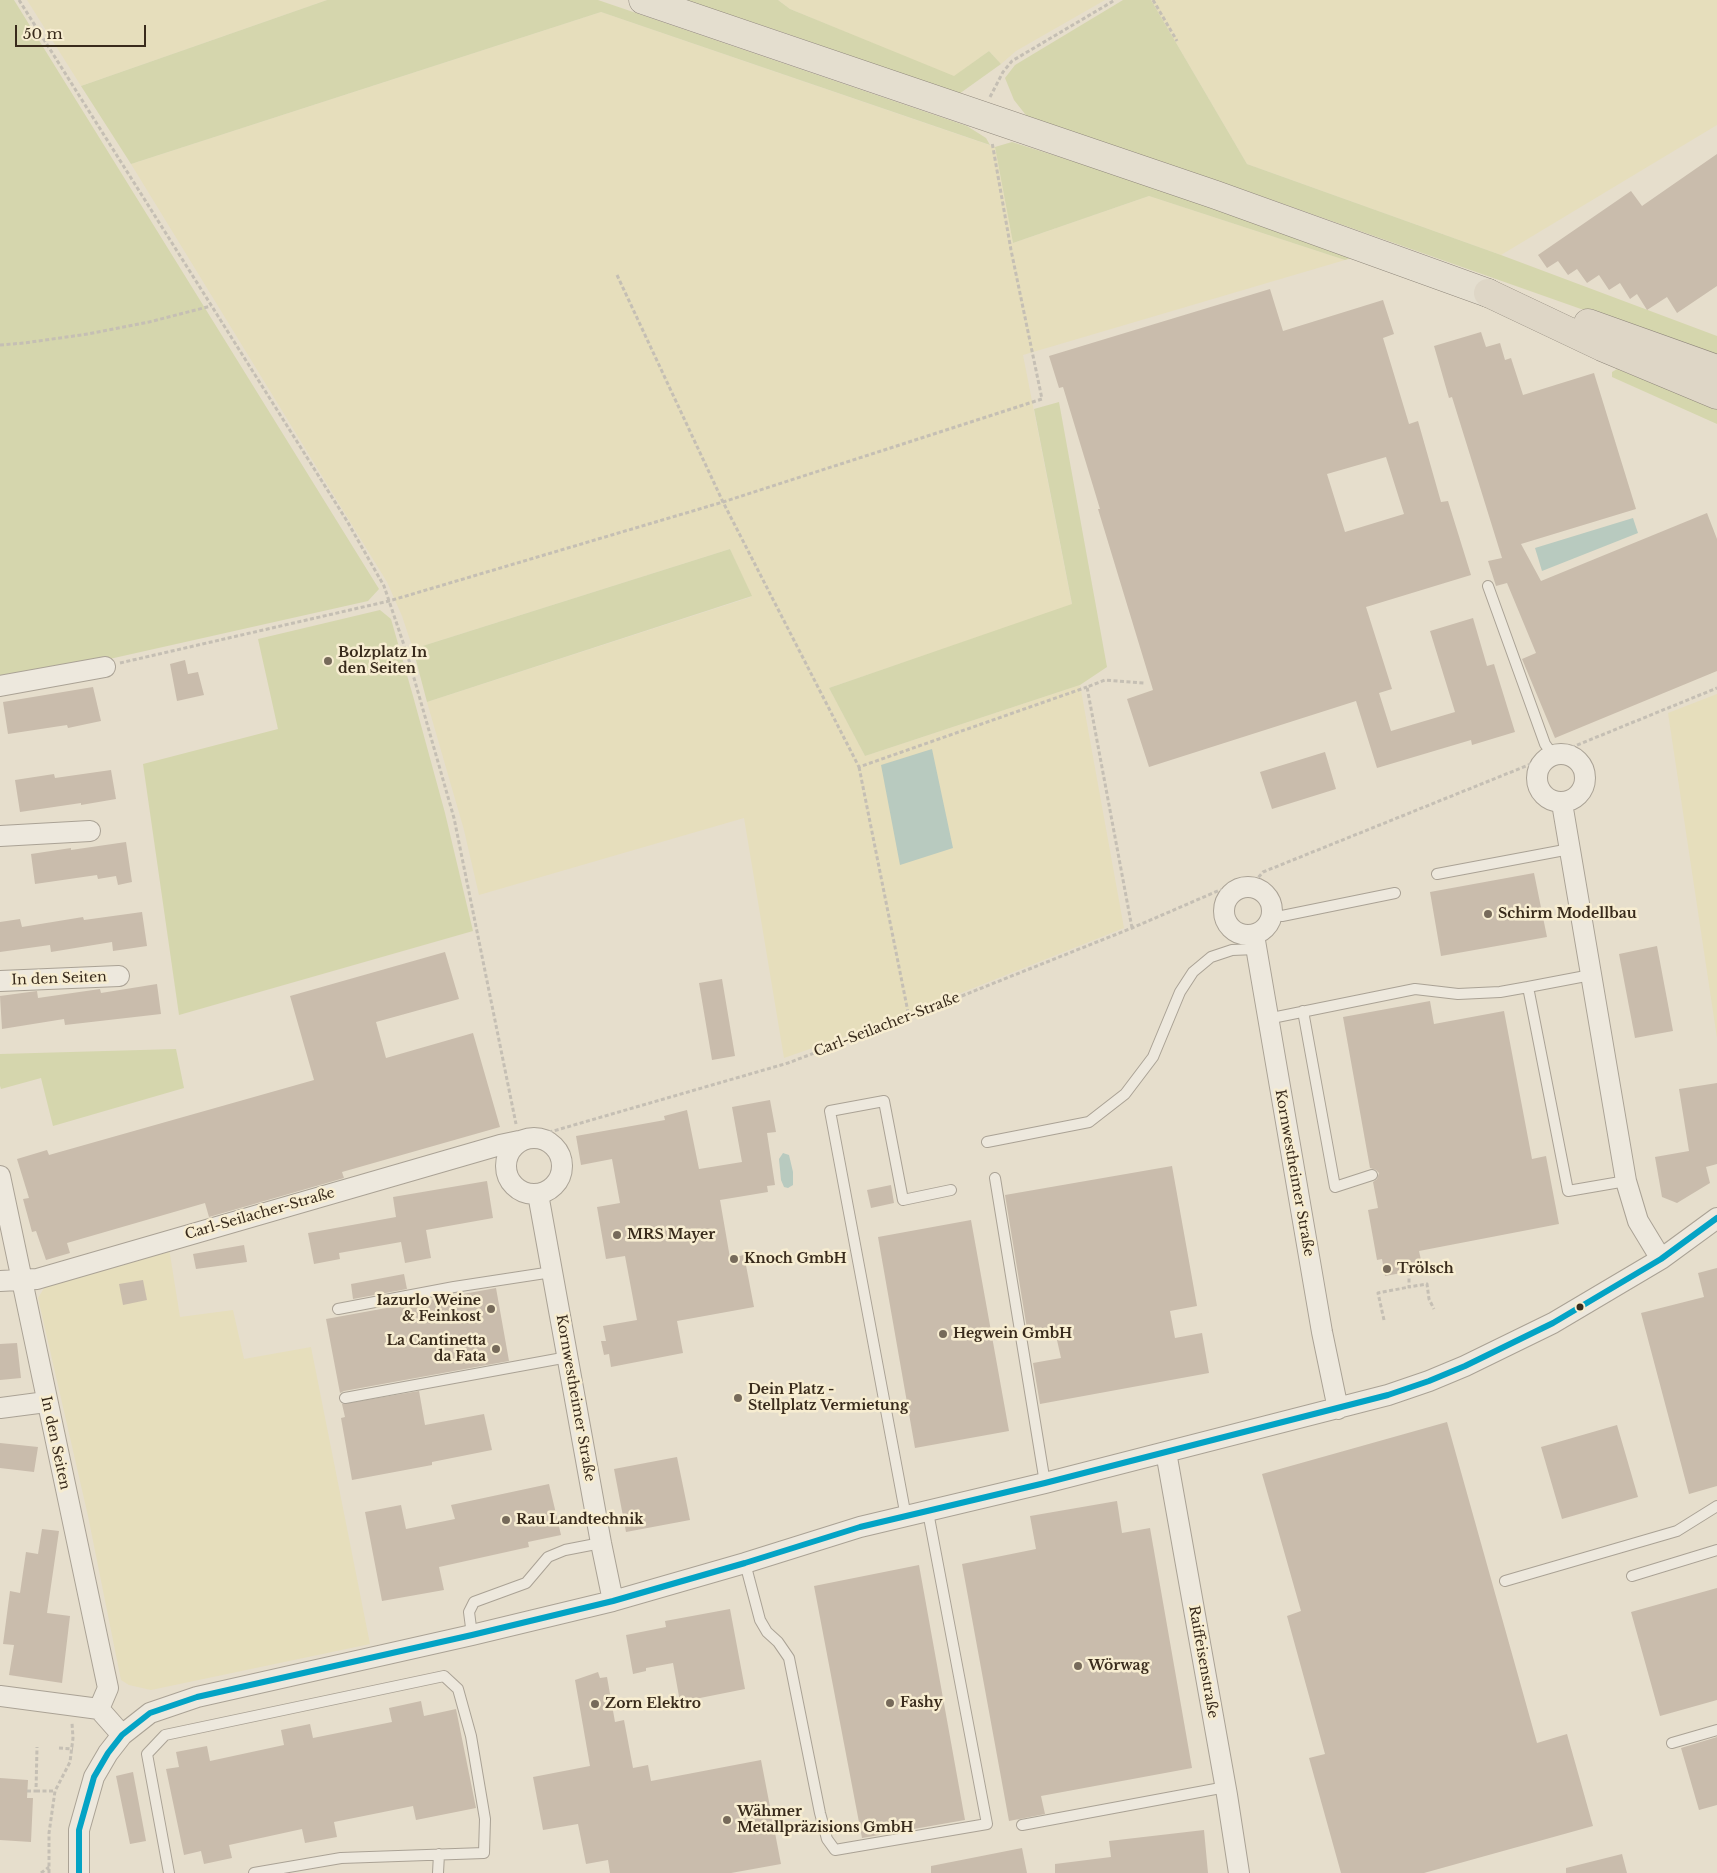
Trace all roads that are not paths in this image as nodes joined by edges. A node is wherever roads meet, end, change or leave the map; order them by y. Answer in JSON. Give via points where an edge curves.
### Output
{"nodes":[{"id":1,"x":643,"y":0,"type":"edge"},
{"id":2,"x":1488,"y":293,"type":"junction"},
{"id":3,"x":1717,"y":369,"type":"edge"},
{"id":4,"x":1717,"y":395,"type":"edge"},
{"id":5,"x":1488,"y":586,"type":"dead end"},
{"id":6,"x":105,"y":667,"type":"road end"},
{"id":7,"x":0,"y":686,"type":"edge"},
{"id":8,"x":1553,"y":756,"type":"junction"},
{"id":9,"x":1562,"y":803,"type":"junction"},
{"id":10,"x":90,"y":831,"type":"dead end"},
{"id":11,"x":0,"y":836,"type":"edge"},
{"id":12,"x":1570,"y":849,"type":"junction"},
{"id":13,"x":1437,"y":874,"type":"dead end"},
{"id":14,"x":1395,"y":893,"type":"dead end"},
{"id":15,"x":1271,"y":915,"type":"junction"},
{"id":16,"x":1255,"y":942,"type":"junction"},
{"id":17,"x":1591,"y":975,"type":"junction"},
{"id":18,"x":119,"y":976,"type":"dead end"},
{"id":19,"x":0,"y":981,"type":"edge"},
{"id":20,"x":1528,"y":987,"type":"junction"},
{"id":21,"x":1303,"y":1012,"type":"junction"},
{"id":22,"x":1267,"y":1019,"type":"junction"},
{"id":23,"x":526,"y":1139,"type":"junction"},
{"id":24,"x":987,"y":1142,"type":"dead end"},
{"id":25,"x":1372,"y":1175,"type":"dead end"},
{"id":26,"x":995,"y":1178,"type":"dead end"},
{"id":27,"x":1626,"y":1182,"type":"junction"},
{"id":28,"x":1,"y":1186,"type":"edge"},
{"id":29,"x":951,"y":1190,"type":"dead end"},
{"id":30,"x":538,"y":1194,"type":"junction"},
{"id":31,"x":1717,"y":1218,"type":"edge"},
{"id":32,"x":1661,"y":1259,"type":"junction"},
{"id":33,"x":552,"y":1272,"type":"junction"},
{"id":34,"x":21,"y":1279,"type":"junction"},
{"id":35,"x":0,"y":1281,"type":"edge"},
{"id":36,"x":338,"y":1309,"type":"dead end"},
{"id":37,"x":568,"y":1357,"type":"junction"},
{"id":38,"x":346,"y":1398,"type":"dead end"},
{"id":39,"x":46,"y":1402,"type":"junction"},
{"id":40,"x":0,"y":1408,"type":"edge"},
{"id":41,"x":1338,"y":1409,"type":"junction"},
{"id":42,"x":1166,"y":1452,"type":"junction"},
{"id":43,"x":1046,"y":1483,"type":"junction"},
{"id":44,"x":1717,"y":1506,"type":"edge"},
{"id":45,"x":928,"y":1512,"type":"junction"},
{"id":46,"x":906,"y":1516,"type":"junction"},
{"id":47,"x":601,"y":1543,"type":"junction"},
{"id":48,"x":1717,"y":1550,"type":"edge"},
{"id":49,"x":745,"y":1563,"type":"junction"},
{"id":50,"x":1632,"y":1576,"type":"dead end"},
{"id":51,"x":1505,"y":1581,"type":"dead end"},
{"id":52,"x":613,"y":1601,"type":"junction"},
{"id":53,"x":472,"y":1635,"type":"junction"},
{"id":54,"x":0,"y":1696,"type":"edge"},
{"id":55,"x":99,"y":1709,"type":"junction"},
{"id":56,"x":1717,"y":1730,"type":"edge"},
{"id":57,"x":122,"y":1735,"type":"junction"},
{"id":58,"x":1672,"y":1743,"type":"dead end"},
{"id":59,"x":1226,"y":1787,"type":"junction"},
{"id":60,"x":1022,"y":1825,"type":"dead end"},
{"id":61,"x":439,"y":1854,"type":"junction"},
{"id":62,"x":79,"y":1873,"type":"edge"},
{"id":63,"x":168,"y":1873,"type":"edge"},
{"id":64,"x":254,"y":1873,"type":"edge"},
{"id":65,"x":438,"y":1873,"type":"edge"},
{"id":66,"x":1239,"y":1873,"type":"edge"}],
"edges":[{"from":1,"to":2,"type":"main road","via":[[1216,195]]},
{"from":2,"to":3,"type":"highway","via":[[1606,328]]},
{"from":2,"to":4,"type":"highway","via":[[1602,347]]},
{"from":5,"to":8,"type":"lane","via":[[1545,744]]},
{"from":6,"to":7,"type":"street"},
{"from":8,"to":9,"type":"street","via":[[1541,765],[1538,787],[1548,799]]},
{"from":8,"to":9,"type":"street","via":[[1569,755],[1577,759],[1585,774],[1586,782],[1578,797]]},
{"from":9,"to":12,"type":"street"},
{"from":10,"to":11,"type":"street"},
{"from":12,"to":13,"type":"lane"},
{"from":12,"to":17,"type":"street"},
{"from":14,"to":15,"type":"lane","via":[[1282,916]]},
{"from":15,"to":16,"type":"street"},
{"from":15,"to":16,"type":"street","via":[[1269,899],[1261,891],[1241,890],[1225,901],[1223,912],[1226,922],[1233,931]]},
{"from":16,"to":22,"type":"street","name":"Kornwestheimer Straße"},
{"from":16,"to":24,"type":"lane","via":[[1211,957],[1193,972],[1180,992],[1153,1056],[1125,1094],[1089,1122]]},
{"from":17,"to":20,"type":"lane"},
{"from":17,"to":27,"type":"street"},
{"from":18,"to":19,"type":"street","name":"In den Seiten"},
{"from":20,"to":21,"type":"lane","via":[[1458,994],[1415,989]]},
{"from":20,"to":27,"type":"lane","via":[[1568,1191]]},
{"from":21,"to":22,"type":"lane"},
{"from":21,"to":25,"type":"lane","via":[[1335,1187]]},
{"from":22,"to":41,"type":"street","name":"Kornwestheimer Straße"},
{"from":23,"to":30,"type":"street","via":[[509,1152],[506,1164],[508,1177],[515,1187],[526,1193]]},
{"from":23,"to":30,"type":"street","via":[[545,1139],[556,1146],[562,1157],[559,1181],[550,1190]]},
{"from":23,"to":34,"type":"street","name":"Carl-Seilacher-Straße","via":[[37,1279]]},
{"from":26,"to":43,"type":"lane"},
{"from":27,"to":32,"type":"street","via":[[1638,1221]]},
{"from":28,"to":34,"type":"street","name":"In den Seiten"},
{"from":29,"to":46,"type":"lane","via":[[903,1200],[884,1101],[830,1110]]},
{"from":30,"to":33,"type":"street","name":"Kornwestheimer Straße"},
{"from":31,"to":32,"type":"street"},
{"from":32,"to":41,"type":"street","via":[[1553,1323],[1464,1366],[1388,1395]]},
{"from":33,"to":36,"type":"lane"},
{"from":33,"to":37,"type":"street","name":"Kornwestheimer Straße"},
{"from":34,"to":35,"type":"street","name":"Carl-Seilacher-Straße"},
{"from":34,"to":39,"type":"street","name":"In den Seiten"},
{"from":37,"to":38,"type":"lane"},
{"from":37,"to":47,"type":"street","name":"Kornwestheimer Straße"},
{"from":39,"to":40,"type":"street"},
{"from":39,"to":55,"type":"street","name":"In den Seiten","via":[[108,1688]]},
{"from":41,"to":42,"type":"street"},
{"from":42,"to":43,"type":"street"},
{"from":42,"to":59,"type":"street","name":"Raiffeisenstraße"},
{"from":43,"to":45,"type":"street"},
{"from":44,"to":51,"type":"lane","via":[[1677,1531]]},
{"from":45,"to":46,"type":"street"},
{"from":45,"to":49,"type":"lane","via":[[987,1824],[835,1850],[827,1839],[820,1813],[788,1658],[760,1620]]},
{"from":46,"to":49,"type":"street"},
{"from":47,"to":52,"type":"street","name":"Kornwestheimer Straße"},
{"from":47,"to":53,"type":"lane","via":[[548,1557],[526,1583],[474,1602],[469,1612]]},
{"from":48,"to":50,"type":"lane"},
{"from":49,"to":52,"type":"street"},
{"from":52,"to":53,"type":"street"},
{"from":53,"to":57,"type":"street","via":[[197,1697],[150,1713]]},
{"from":54,"to":55,"type":"street"},
{"from":55,"to":57,"type":"street"},
{"from":56,"to":58,"type":"lane"},
{"from":57,"to":62,"type":"street","via":[[94,1777],[79,1830]]},
{"from":59,"to":60,"type":"lane"},
{"from":59,"to":66,"type":"street","name":"Raiffeisenstraße"},
{"from":61,"to":63,"type":"lane","via":[[484,1853],[486,1819],[471,1736],[458,1689],[444,1676],[165,1735],[147,1754]]},
{"from":61,"to":64,"type":"lane","via":[[341,1858]]},
{"from":61,"to":65,"type":"lane"}]}
